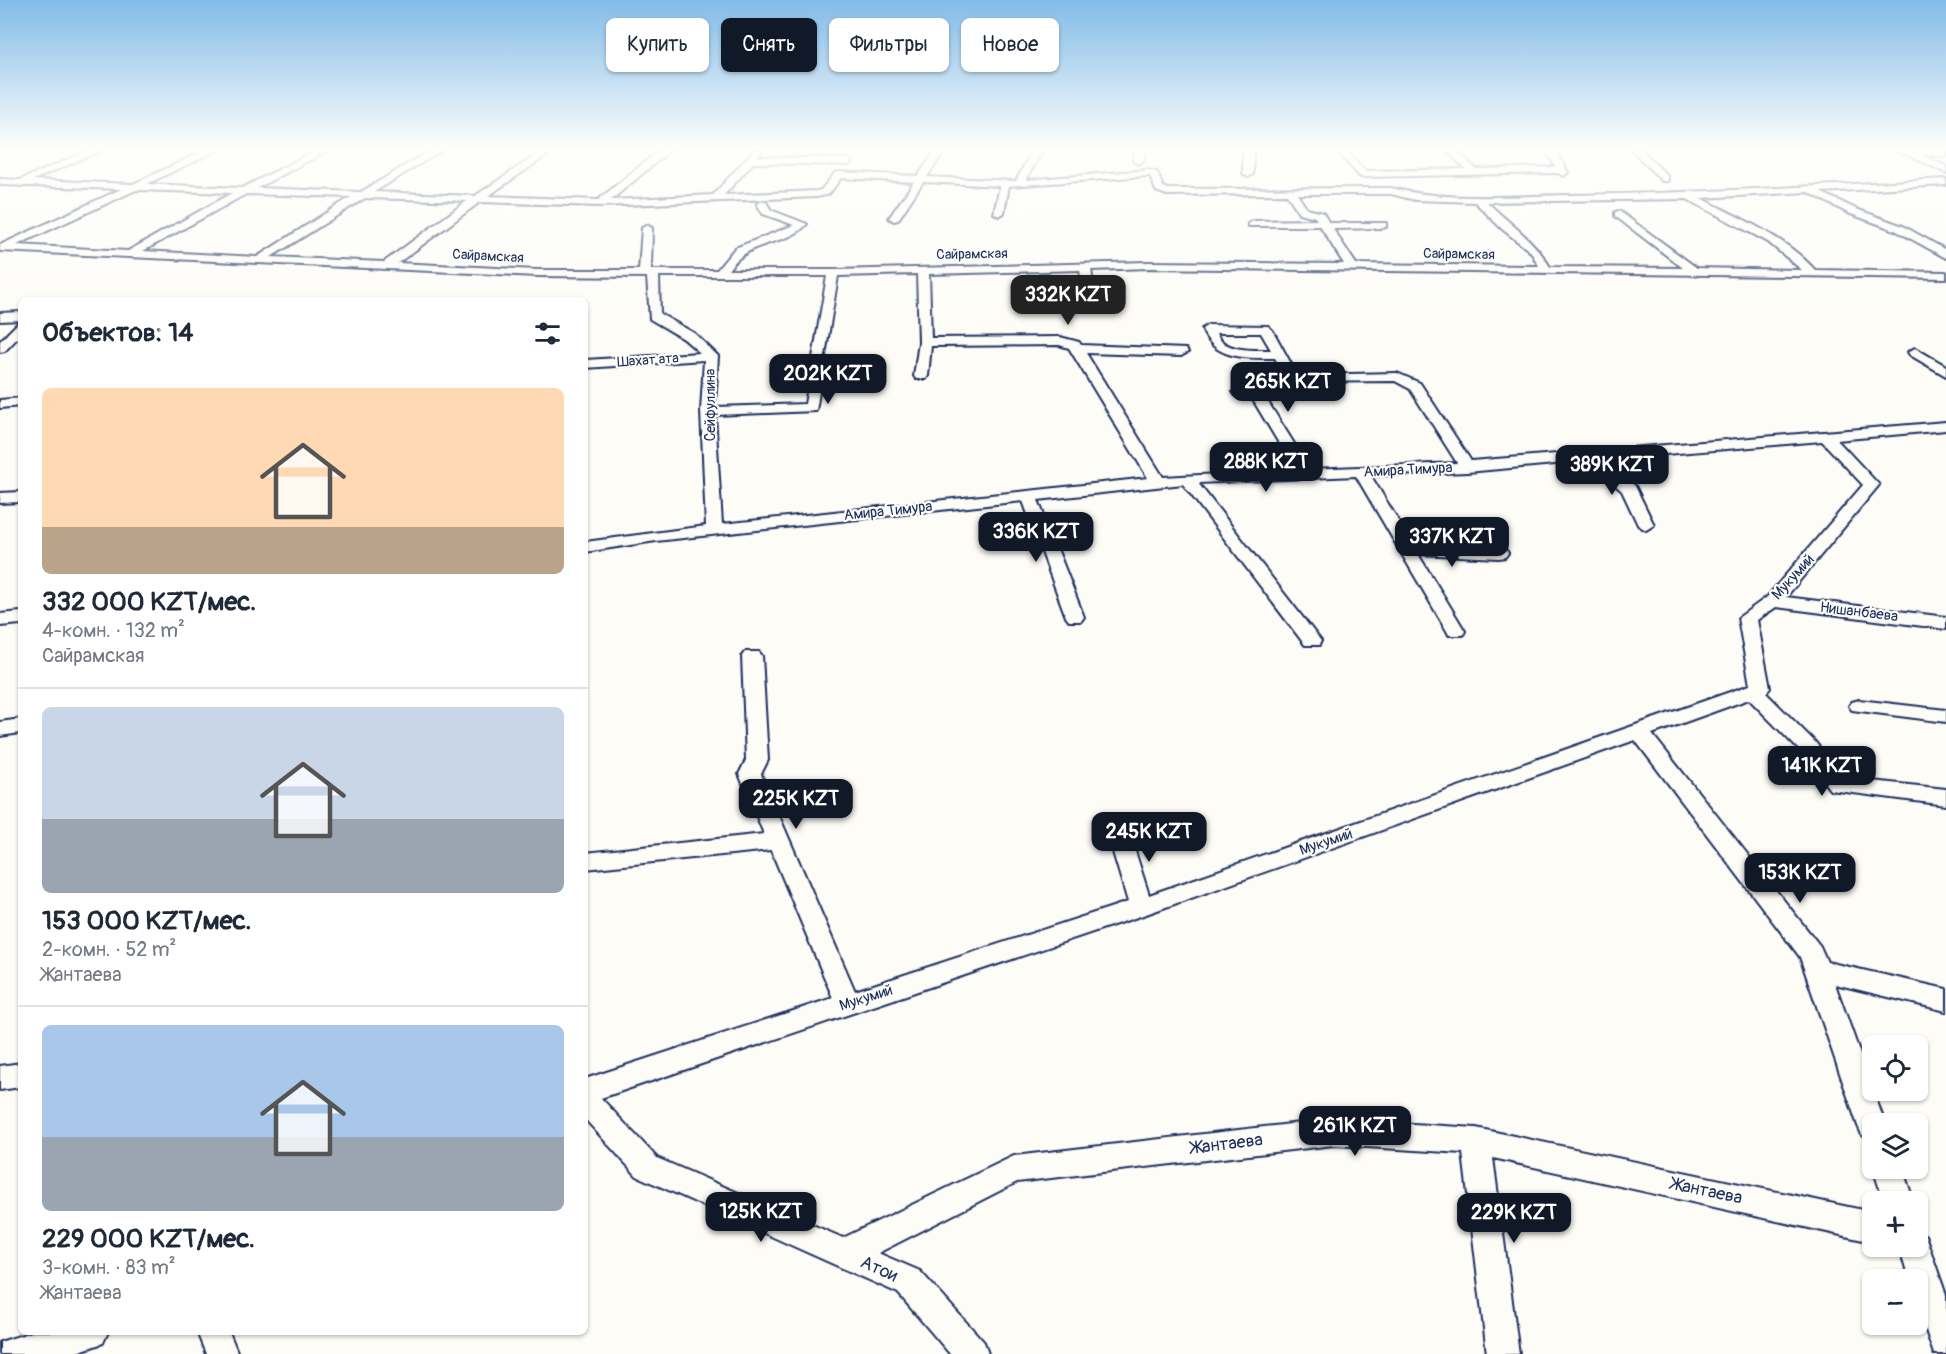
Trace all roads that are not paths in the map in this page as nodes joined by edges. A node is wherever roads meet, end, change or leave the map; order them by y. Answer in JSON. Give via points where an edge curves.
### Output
{"nodes":[{"id":1,"x":78,"y":212,"type":"edge"},
{"id":2,"x":206,"y":212,"type":"edge"},
{"id":3,"x":335,"y":212,"type":"edge"},
{"id":4,"x":459,"y":212,"type":"edge"},
{"id":5,"x":768,"y":212,"type":"edge"},
{"id":6,"x":898,"y":212,"type":"edge"},
{"id":7,"x":1307,"y":212,"type":"edge"},
{"id":8,"x":1491,"y":212,"type":"edge"},
{"id":9,"x":1720,"y":212,"type":"edge"},
{"id":10,"x":1853,"y":212,"type":"edge"},
{"id":11,"x":1620,"y":214,"type":"dead end"},
{"id":12,"x":894,"y":218,"type":"dead end"},
{"id":13,"x":1253,"y":224,"type":"dead end"},
{"id":14,"x":1324,"y":224,"type":"junction"},
{"id":15,"x":1382,"y":225,"type":"dead end"},
{"id":16,"x":647,"y":228,"type":"dead end"},
{"id":17,"x":1946,"y":246,"type":"edge"},
{"id":18,"x":1932,"y":247,"type":"junction"},
{"id":19,"x":2,"y":248,"type":"edge"},
{"id":20,"x":130,"y":254,"type":"junction"},
{"id":21,"x":1946,"y":255,"type":"edge"},
{"id":22,"x":259,"y":260,"type":"junction"},
{"id":23,"x":387,"y":266,"type":"junction"},
{"id":24,"x":1085,"y":266,"type":"junction"},
{"id":25,"x":1352,"y":267,"type":"junction"},
{"id":26,"x":923,"y":270,"type":"junction"},
{"id":27,"x":1546,"y":271,"type":"junction"},
{"id":28,"x":649,"y":273,"type":"junction"},
{"id":29,"x":720,"y":273,"type":"junction"},
{"id":30,"x":832,"y":273,"type":"junction"},
{"id":31,"x":1696,"y":273,"type":"junction"},
{"id":32,"x":1812,"y":274,"type":"junction"},
{"id":33,"x":1946,"y":275,"type":"edge"},
{"id":34,"x":1091,"y":306,"type":"dead end"},
{"id":35,"x":18,"y":316,"type":"edge"},
{"id":36,"x":0,"y":317,"type":"edge"},
{"id":37,"x":18,"y":330,"type":"edge"},
{"id":38,"x":925,"y":342,"type":"junction"},
{"id":39,"x":0,"y":348,"type":"edge"},
{"id":40,"x":1077,"y":350,"type":"junction"},
{"id":41,"x":1181,"y":352,"type":"dead end"},
{"id":42,"x":1915,"y":352,"type":"dead end"},
{"id":43,"x":1280,"y":354,"type":"junction"},
{"id":44,"x":711,"y":356,"type":"junction"},
{"id":45,"x":588,"y":364,"type":"edge"},
{"id":46,"x":1946,"y":372,"type":"edge"},
{"id":47,"x":921,"y":376,"type":"dead end"},
{"id":48,"x":1240,"y":392,"type":"dead end"},
{"id":49,"x":18,"y":402,"type":"edge"},
{"id":50,"x":0,"y":404,"type":"edge"},
{"id":51,"x":708,"y":411,"type":"junction"},
{"id":52,"x":1946,"y":426,"type":"edge"},
{"id":53,"x":1826,"y":436,"type":"junction"},
{"id":54,"x":1592,"y":456,"type":"junction"},
{"id":55,"x":1467,"y":467,"type":"junction"},
{"id":56,"x":1361,"y":472,"type":"junction"},
{"id":57,"x":1305,"y":474,"type":"junction"},
{"id":58,"x":1187,"y":479,"type":"junction"},
{"id":59,"x":1158,"y":482,"type":"junction"},
{"id":60,"x":1029,"y":496,"type":"junction"},
{"id":61,"x":18,"y":497,"type":"edge"},
{"id":62,"x":0,"y":498,"type":"edge"},
{"id":63,"x":1646,"y":525,"type":"dead end"},
{"id":64,"x":714,"y":530,"type":"junction"},
{"id":65,"x":588,"y":547,"type":"edge"},
{"id":66,"x":1407,"y":548,"type":"junction"},
{"id":67,"x":1499,"y":554,"type":"dead end"},
{"id":68,"x":1773,"y":601,"type":"junction"},
{"id":69,"x":1075,"y":616,"type":"dead end"},
{"id":70,"x":18,"y":618,"type":"edge"},
{"id":71,"x":0,"y":620,"type":"edge"},
{"id":72,"x":1946,"y":622,"type":"edge"},
{"id":73,"x":1456,"y":631,"type":"dead end"},
{"id":74,"x":1312,"y":641,"type":"dead end"},
{"id":75,"x":752,"y":656,"type":"dead end"},
{"id":76,"x":1753,"y":691,"type":"junction"},
{"id":77,"x":1859,"y":706,"type":"dead end"},
{"id":78,"x":1946,"y":716,"type":"edge"},
{"id":79,"x":1639,"y":731,"type":"junction"},
{"id":80,"x":1946,"y":797,"type":"edge"},
{"id":81,"x":1118,"y":832,"type":"dead end"},
{"id":82,"x":778,"y":841,"type":"junction"},
{"id":83,"x":588,"y":861,"type":"edge"},
{"id":84,"x":1141,"y":907,"type":"junction"},
{"id":85,"x":1817,"y":970,"type":"junction"},
{"id":86,"x":1946,"y":1000,"type":"edge"},
{"id":87,"x":848,"y":1004,"type":"junction"},
{"id":88,"x":18,"y":1075,"type":"edge"},
{"id":89,"x":0,"y":1078,"type":"edge"},
{"id":90,"x":588,"y":1090,"type":"edge"},
{"id":91,"x":588,"y":1103,"type":"edge"},
{"id":92,"x":1867,"y":1113,"type":"edge"},
{"id":93,"x":1476,"y":1141,"type":"junction"},
{"id":94,"x":1862,"y":1225,"type":"edge"},
{"id":95,"x":845,"y":1254,"type":"junction"},
{"id":96,"x":1918,"y":1257,"type":"edge"},
{"id":97,"x":81,"y":1335,"type":"edge"},
{"id":98,"x":214,"y":1335,"type":"edge"},
{"id":99,"x":1946,"y":1344,"type":"edge"},
{"id":100,"x":11,"y":1354,"type":"edge"},
{"id":101,"x":222,"y":1354,"type":"edge"},
{"id":102,"x":972,"y":1354,"type":"edge"},
{"id":103,"x":1503,"y":1354,"type":"edge"}],
"edges":[{"from":1,"to":19,"type":"street"},
{"from":2,"to":20,"type":"street"},
{"from":3,"to":22,"type":"street"},
{"from":4,"to":23,"type":"street"},
{"from":5,"to":29,"type":"street","via":[[802,224],[739,250]]},
{"from":6,"to":12,"type":"street"},
{"from":7,"to":14,"type":"street","via":[[1318,215]]},
{"from":8,"to":27,"type":"street","via":[[1535,249]]},
{"from":9,"to":32,"type":"street","via":[[1801,260]]},
{"from":10,"to":18,"type":"street","via":[[1899,228]]},
{"from":11,"to":31,"type":"street"},
{"from":13,"to":14,"type":"street"},
{"from":14,"to":15,"type":"street"},
{"from":14,"to":25,"type":"street"},
{"from":16,"to":28,"type":"street"},
{"from":17,"to":18,"type":"street"},
{"from":18,"to":21,"type":"street"},
{"from":19,"to":20,"type":"street","name":"Сайрамская"},
{"from":20,"to":22,"type":"street","name":"Сайрамская"},
{"from":22,"to":23,"type":"street","name":"Сайрамская"},
{"from":23,"to":28,"type":"street","name":"Сайрамская"},
{"from":24,"to":25,"type":"street","name":"Сайрамская"},
{"from":24,"to":26,"type":"street","name":"Сайрамская"},
{"from":24,"to":34,"type":"street"},
{"from":25,"to":27,"type":"street","name":"Сайрамская"},
{"from":26,"to":30,"type":"street","name":"Сайрамская"},
{"from":26,"to":38,"type":"street"},
{"from":27,"to":31,"type":"street","name":"Сайрамская"},
{"from":28,"to":29,"type":"street","name":"Сайрамская"},
{"from":28,"to":44,"type":"street","name":"Сейфуллина","via":[[654,316],[689,336]]},
{"from":29,"to":30,"type":"street","name":"Сайрамская"},
{"from":30,"to":51,"type":"street","via":[[811,408]]},
{"from":31,"to":32,"type":"street","name":"Сайрамская"},
{"from":32,"to":33,"type":"street","name":"Сайрамская"},
{"from":35,"to":36,"type":"street"},
{"from":37,"to":39,"type":"street"},
{"from":38,"to":40,"type":"street","via":[[1060,341]]},
{"from":38,"to":47,"type":"street"},
{"from":40,"to":41,"type":"street"},
{"from":40,"to":59,"type":"street"},
{"from":42,"to":46,"type":"street"},
{"from":43,"to":43,"type":"street","via":[[1264,329],[1208,329],[1218,345],[1245,353]]},
{"from":43,"to":55,"type":"street","via":[[1291,376],[1299,379],[1397,377],[1407,381]]},
{"from":44,"to":45,"type":"street","name":"Шахат ата"},
{"from":44,"to":51,"type":"street","name":"Сейфуллина"},
{"from":48,"to":57,"type":"street","via":[[1258,397]]},
{"from":49,"to":50,"type":"street"},
{"from":51,"to":64,"type":"street","name":"Сейфуллина"},
{"from":52,"to":53,"type":"street","name":"Амира Тимура"},
{"from":53,"to":54,"type":"street","name":"Амира Тимура"},
{"from":53,"to":68,"type":"street","name":"Мукумий","via":[[1871,485]]},
{"from":54,"to":55,"type":"street","name":"Амира Тимура"},
{"from":54,"to":63,"type":"street","via":[[1629,489]]},
{"from":55,"to":56,"type":"street","name":"Амира Тимура"},
{"from":56,"to":57,"type":"street","name":"Амира Тимура"},
{"from":56,"to":66,"type":"street"},
{"from":57,"to":58,"type":"street","name":"Амира Тимура"},
{"from":58,"to":59,"type":"street","name":"Амира Тимура"},
{"from":58,"to":74,"type":"street"},
{"from":59,"to":60,"type":"street","name":"Амира Тимура"},
{"from":60,"to":64,"type":"street","name":"Амира Тимура"},
{"from":60,"to":69,"type":"street"},
{"from":61,"to":62,"type":"street"},
{"from":64,"to":65,"type":"street","name":"Амира Тимура"},
{"from":66,"to":67,"type":"street"},
{"from":66,"to":73,"type":"street"},
{"from":68,"to":72,"type":"street","name":"Нишанбаева"},
{"from":68,"to":76,"type":"street","name":"Мукумий","via":[[1747,618],[1760,688]]},
{"from":70,"to":71,"type":"street"},
{"from":75,"to":82,"type":"street","via":[[757,760],[750,774]]},
{"from":76,"to":79,"type":"street","name":"Мукумий"},
{"from":76,"to":80,"type":"street","via":[[1808,747],[1838,785]]},
{"from":77,"to":78,"type":"street"},
{"from":79,"to":84,"type":"street","name":"Мукумий"},
{"from":79,"to":85,"type":"street","via":[[1811,953]]},
{"from":81,"to":84,"type":"street"},
{"from":82,"to":83,"type":"street"},
{"from":82,"to":87,"type":"street"},
{"from":84,"to":87,"type":"street","name":"Мукумий"},
{"from":85,"to":86,"type":"street"},
{"from":85,"to":92,"type":"street"},
{"from":87,"to":90,"type":"street","name":"Мукумий"},
{"from":88,"to":89,"type":"street"},
{"from":91,"to":95,"type":"street","name":"Атои","via":[[647,1167]]},
{"from":93,"to":94,"type":"street","name":"Жантаева"},
{"from":93,"to":95,"type":"street","name":"Жантаева","via":[[1334,1132],[1014,1169]]},
{"from":93,"to":103,"type":"street"},
{"from":95,"to":102,"type":"street","name":"Атои","via":[[909,1282]]},
{"from":96,"to":99,"type":"street"},
{"from":97,"to":100,"type":"street"},
{"from":98,"to":101,"type":"street"}]}
